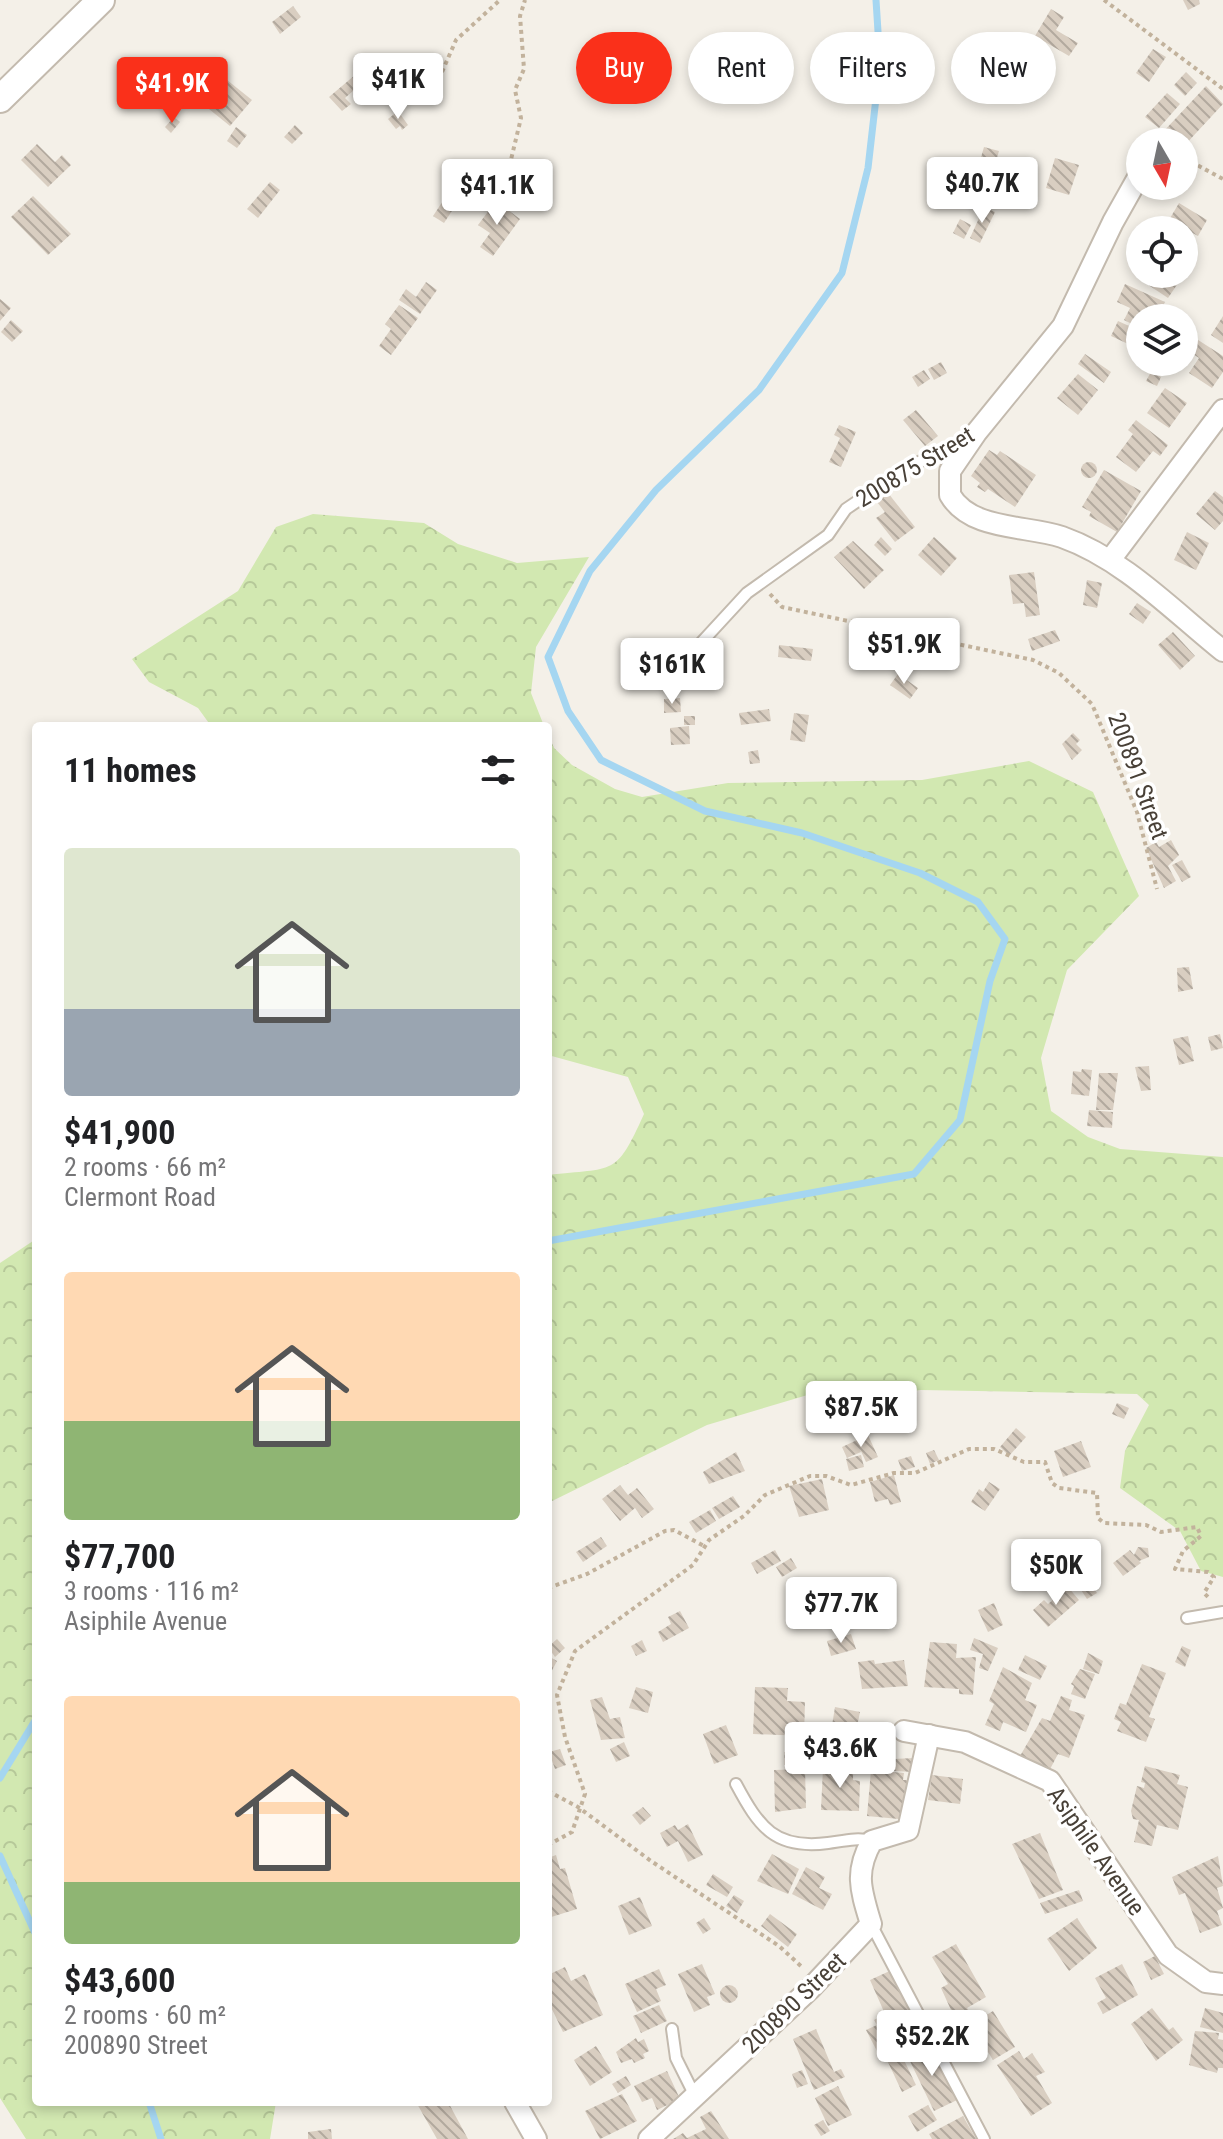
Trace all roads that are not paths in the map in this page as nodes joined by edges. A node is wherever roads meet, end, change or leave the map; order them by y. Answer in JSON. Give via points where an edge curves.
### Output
{"nodes":[{"id":1,"x":101,"y":0,"type":"edge"},
{"id":2,"x":0,"y":99,"type":"edge"},
{"id":3,"x":1127,"y":200,"type":"edge"},
{"id":4,"x":1223,"y":410,"type":"edge"},
{"id":5,"x":976,"y":433,"type":"junction"},
{"id":6,"x":1110,"y":560,"type":"junction"},
{"id":7,"x":700,"y":644,"type":"dead end"},
{"id":8,"x":1223,"y":651,"type":"edge"},
{"id":9,"x":1223,"y":1612,"type":"edge"},
{"id":10,"x":1187,"y":1618,"type":"dead end"},
{"id":11,"x":904,"y":1731,"type":"dead end"},
{"id":12,"x":929,"y":1735,"type":"junction"},
{"id":13,"x":736,"y":1784,"type":"dead end"},
{"id":14,"x":872,"y":1841,"type":"junction"},
{"id":15,"x":871,"y":1924,"type":"junction"},
{"id":16,"x":1223,"y":1984,"type":"edge"},
{"id":17,"x":672,"y":2029,"type":"dead end"},
{"id":18,"x":695,"y":2096,"type":"junction"},
{"id":19,"x":517,"y":2106,"type":"edge"},
{"id":20,"x":536,"y":2139,"type":"edge"},
{"id":21,"x":649,"y":2139,"type":"edge"},
{"id":22,"x":984,"y":2139,"type":"edge"}],
"edges":[{"from":1,"to":2,"type":"street"},
{"from":3,"to":5,"type":"street","name":"200875 Street","via":[[1063,326]]},
{"from":4,"to":6,"type":"street"},
{"from":5,"to":6,"type":"street","via":[[950,471],[950,495],[961,510],[1063,538]]},
{"from":5,"to":7,"type":"lane","name":"200875 Street","via":[[905,469],[846,509],[828,535],[747,593]]},
{"from":6,"to":8,"type":"street"},
{"from":9,"to":10,"type":"lane"},
{"from":11,"to":12,"type":"street","name":"Asiphile Avenue"},
{"from":12,"to":14,"type":"street","via":[[908,1830]]},
{"from":12,"to":16,"type":"street","name":"Asiphile Avenue","via":[[965,1742],[1050,1781],[1168,1955],[1206,1982]]},
{"from":13,"to":14,"type":"lane","via":[[757,1821],[789,1843]]},
{"from":14,"to":15,"type":"street","via":[[858,1881]]},
{"from":15,"to":18,"type":"street","name":"200890 Street"},
{"from":15,"to":22,"type":"lane"},
{"from":17,"to":18,"type":"lane","via":[[676,2058]]},
{"from":18,"to":21,"type":"street","name":"200890 Street"},
{"from":19,"to":20,"type":"street"}]}
